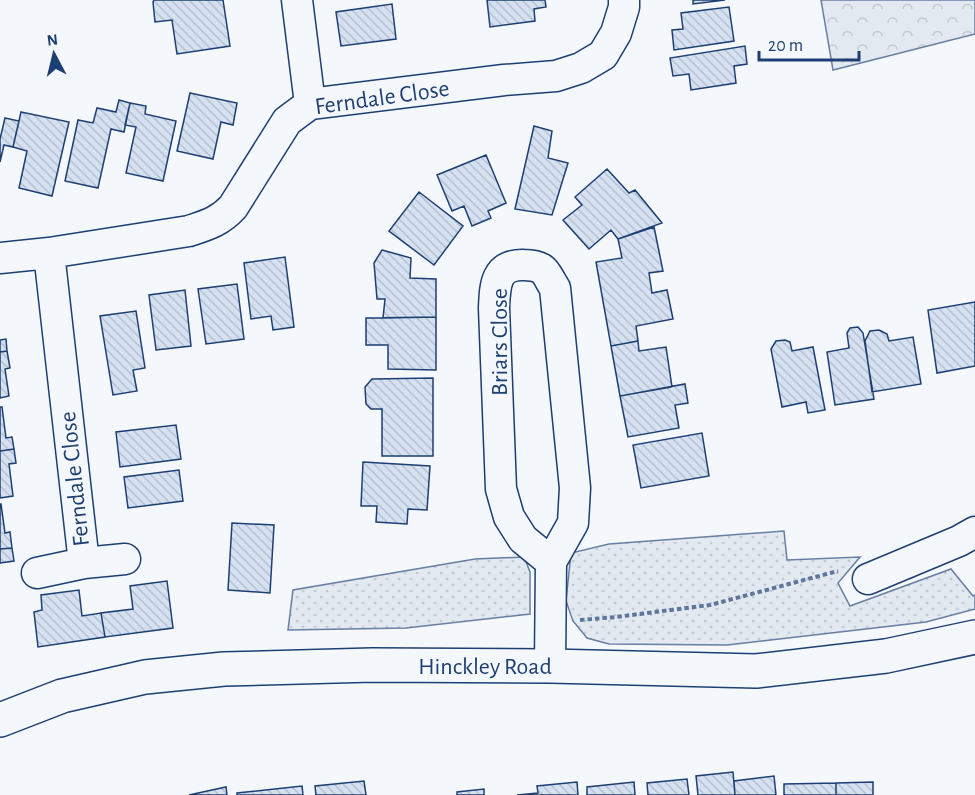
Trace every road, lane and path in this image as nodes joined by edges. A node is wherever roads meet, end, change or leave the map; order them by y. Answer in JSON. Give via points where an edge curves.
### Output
{"nodes":[{"id":1,"x":297,"y":0,"type":"edge"},
{"id":2,"x":624,"y":0,"type":"edge"},
{"id":3,"x":310,"y":104,"type":"junction"},
{"id":4,"x":49,"y":253,"type":"junction"},
{"id":5,"x":0,"y":258,"type":"edge"},
{"id":6,"x":975,"y":532,"type":"edge"},
{"id":7,"x":125,"y":559,"type":"dead end"},
{"id":8,"x":551,"y":562,"type":"junction"},
{"id":9,"x":84,"y":563,"type":"junction"},
{"id":10,"x":37,"y":573,"type":"dead end"},
{"id":11,"x":868,"y":579,"type":"joint"},
{"id":12,"x":550,"y":622,"type":"junction"},
{"id":13,"x":975,"y":637,"type":"edge"},
{"id":14,"x":550,"y":666,"type":"junction"},
{"id":15,"x":0,"y":720,"type":"edge"}],
"edges":[{"from":1,"to":3,"type":"street"},
{"from":2,"to":3,"type":"street","name":"Ferndale Close","via":[[616,33],[603,55],[581,69]]},
{"from":3,"to":4,"type":"street","name":"Ferndale Close","via":[[287,121],[233,207],[209,225]]},
{"from":4,"to":5,"type":"street","name":"Ferndale Close"},
{"from":4,"to":9,"type":"street","name":"Ferndale Close"},
{"from":6,"to":11,"type":"street"},
{"from":7,"to":9,"type":"street","name":"Ferndale Close"},
{"from":8,"to":8,"type":"street","name":"Briars Close","via":[[523,540],[509,517],[501,489],[495,285],[501,273],[513,265],[543,269],[555,288],[575,488],[573,523]]},
{"from":8,"to":12,"type":"street","name":"Briars Close"},
{"from":9,"to":10,"type":"street","name":"Ferndale Close"},
{"from":11,"to":12,"type":"path","via":[[849,568],[710,605]]},
{"from":12,"to":14,"type":"street","name":"Briars Close"},
{"from":13,"to":14,"type":"main road","name":"Hinckley Road","via":[[886,656],[756,671]]},
{"from":14,"to":15,"type":"main road","name":"Hinckley Road","via":[[224,669],[145,677],[63,696]]}]}
